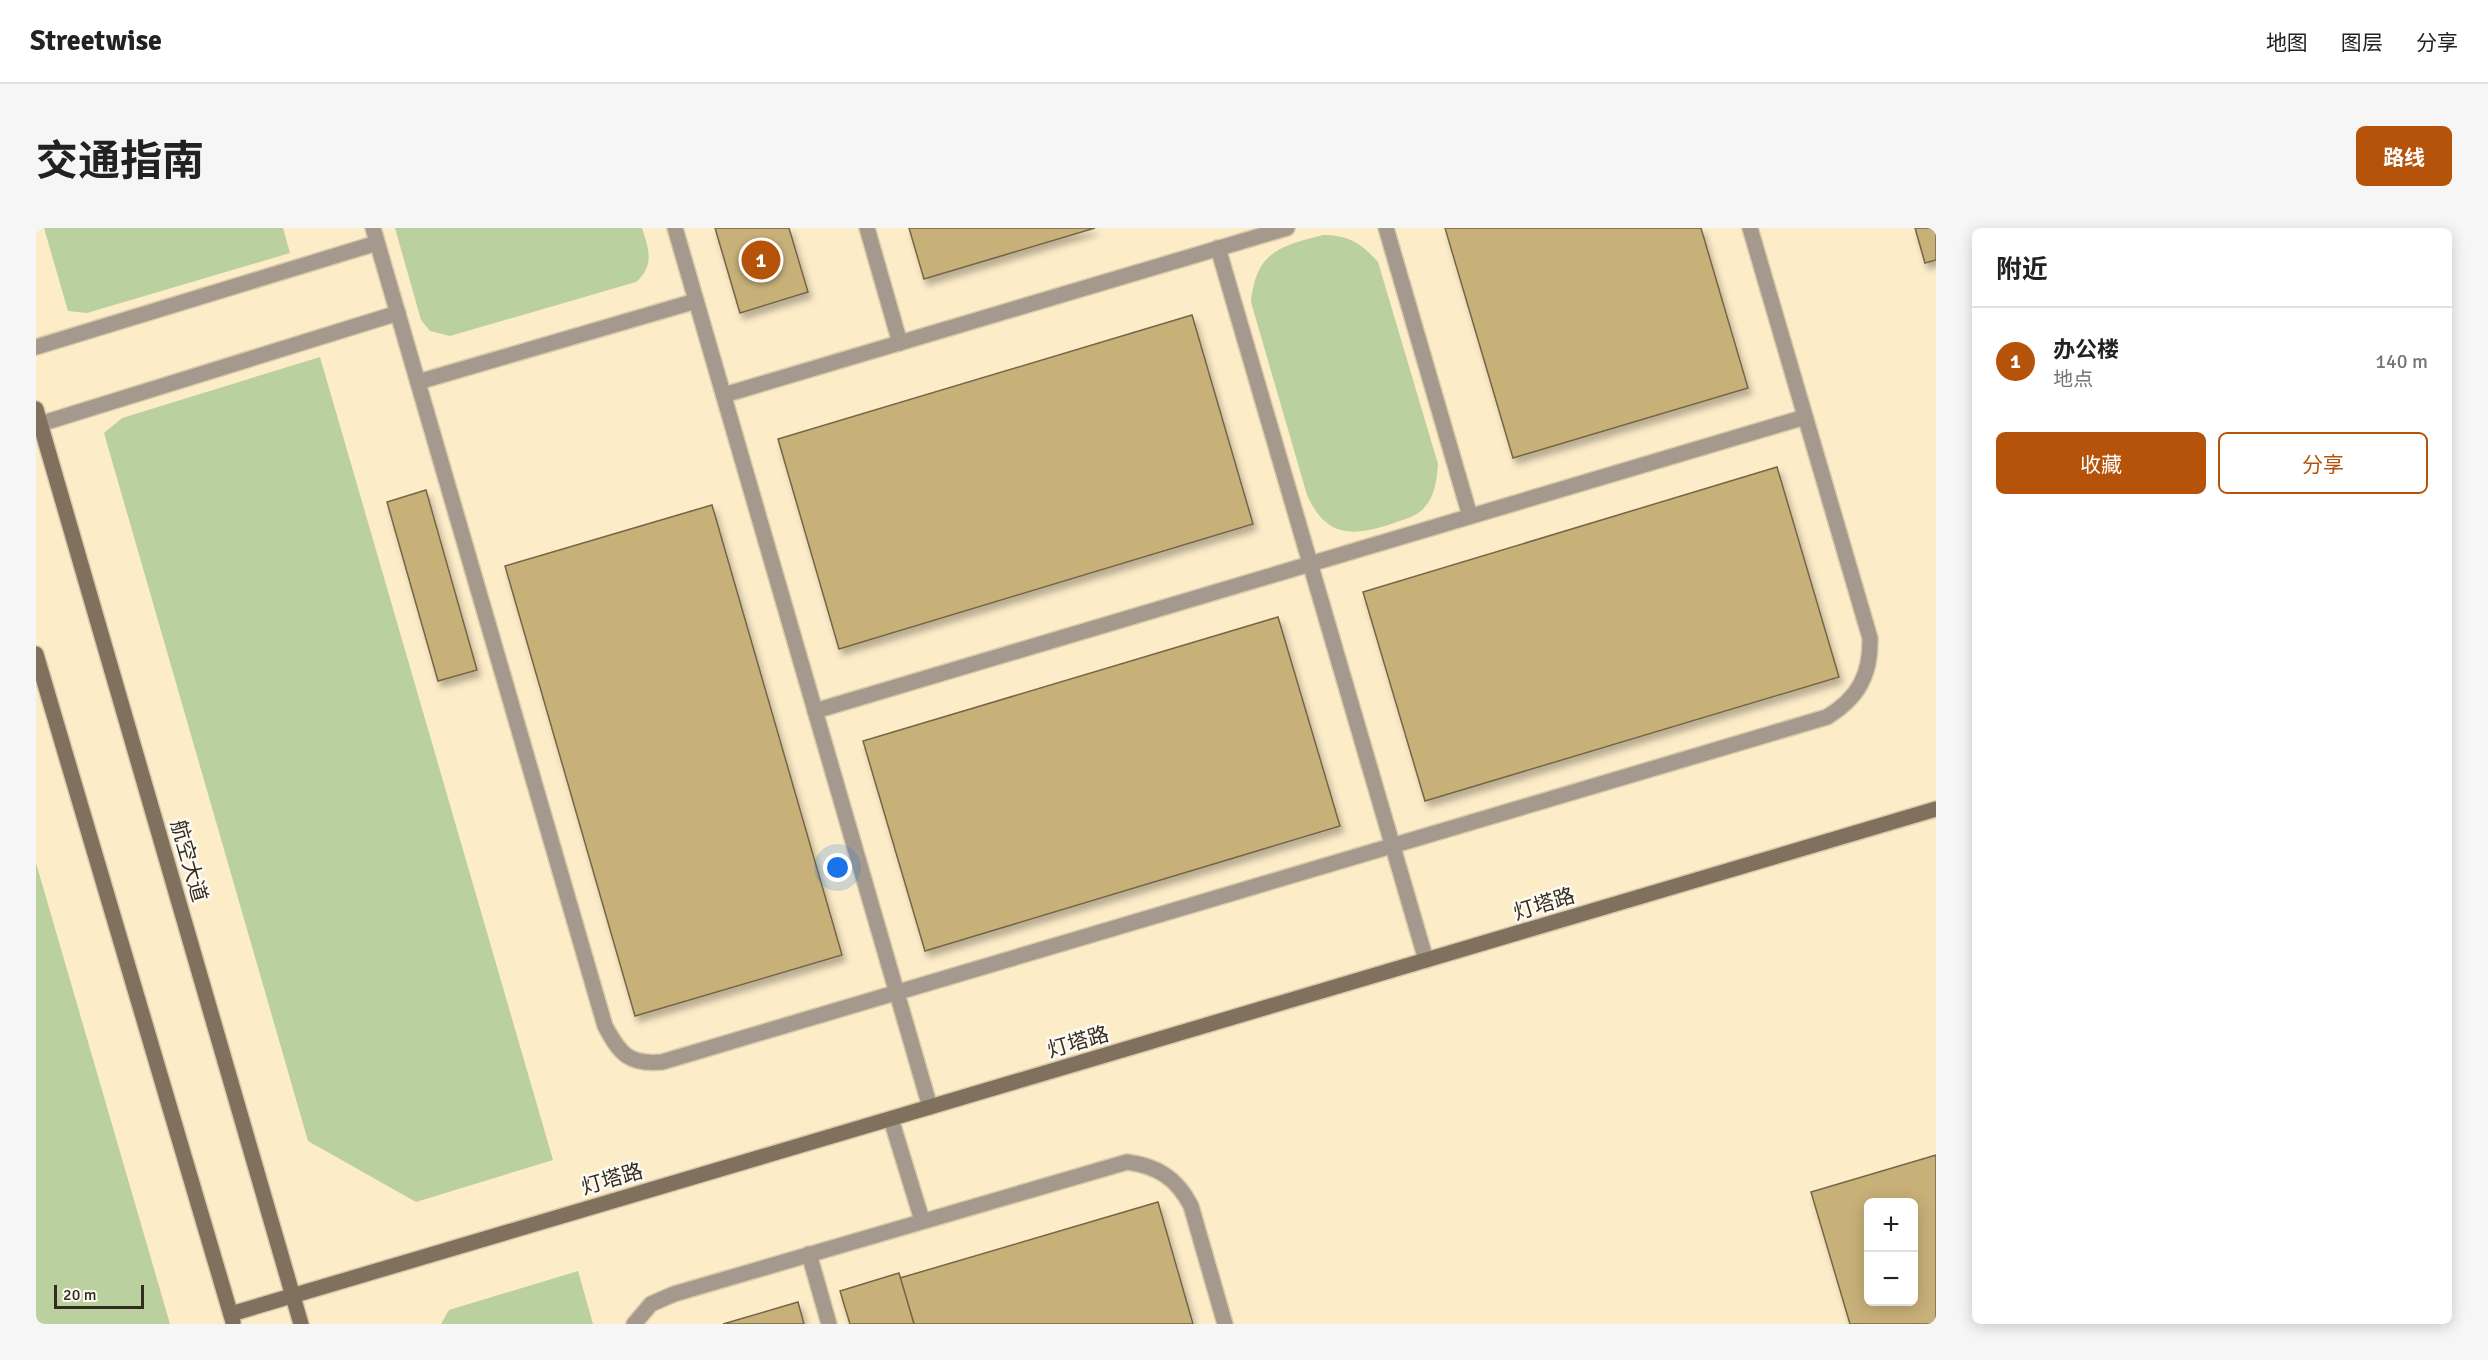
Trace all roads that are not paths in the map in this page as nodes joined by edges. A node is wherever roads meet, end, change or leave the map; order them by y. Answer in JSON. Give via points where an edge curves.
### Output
{"nodes":[{"id":1,"x":373,"y":228,"type":"edge"},
{"id":2,"x":675,"y":228,"type":"edge"},
{"id":3,"x":867,"y":228,"type":"edge"},
{"id":4,"x":1287,"y":228,"type":"edge"},
{"id":5,"x":1386,"y":228,"type":"edge"},
{"id":6,"x":1750,"y":228,"type":"edge"},
{"id":7,"x":377,"y":243,"type":"junction"},
{"id":8,"x":1218,"y":248,"type":"junction"},
{"id":9,"x":696,"y":301,"type":"junction"},
{"id":10,"x":398,"y":312,"type":"junction"},
{"id":11,"x":900,"y":343,"type":"junction"},
{"id":12,"x":36,"y":347,"type":"edge"},
{"id":13,"x":418,"y":382,"type":"junction"},
{"id":14,"x":724,"y":395,"type":"junction"},
{"id":15,"x":38,"y":417,"type":"edge"},
{"id":16,"x":1805,"y":417,"type":"junction"},
{"id":17,"x":1470,"y":516,"type":"junction"},
{"id":18,"x":1310,"y":563,"type":"junction"},
{"id":19,"x":36,"y":654,"type":"edge"},
{"id":20,"x":815,"y":711,"type":"junction"},
{"id":21,"x":1936,"y":809,"type":"edge"},
{"id":22,"x":1393,"y":846,"type":"junction"},
{"id":23,"x":1426,"y":960,"type":"junction"},
{"id":24,"x":897,"y":993,"type":"junction"},
{"id":25,"x":930,"y":1107,"type":"junction"},
{"id":26,"x":891,"y":1119,"type":"junction"},
{"id":27,"x":922,"y":1220,"type":"junction"},
{"id":28,"x":809,"y":1254,"type":"junction"},
{"id":29,"x":292,"y":1296,"type":"junction"},
{"id":30,"x":233,"y":1319,"type":"edge"},
{"id":31,"x":301,"y":1324,"type":"edge"},
{"id":32,"x":634,"y":1324,"type":"edge"},
{"id":33,"x":829,"y":1324,"type":"edge"},
{"id":34,"x":1225,"y":1324,"type":"edge"}],
"edges":[{"from":1,"to":7,"type":"lane"},
{"from":2,"to":9,"type":"lane"},
{"from":3,"to":11,"type":"lane"},
{"from":4,"to":8,"type":"lane"},
{"from":5,"to":17,"type":"lane"},
{"from":6,"to":16,"type":"lane"},
{"from":7,"to":10,"type":"lane"},
{"from":7,"to":12,"type":"lane"},
{"from":8,"to":11,"type":"lane"},
{"from":8,"to":18,"type":"lane"},
{"from":9,"to":13,"type":"lane"},
{"from":9,"to":14,"type":"lane"},
{"from":10,"to":13,"type":"lane"},
{"from":10,"to":15,"type":"lane"},
{"from":11,"to":14,"type":"lane"},
{"from":13,"to":24,"type":"lane","via":[[602,1015],[614,1042],[626,1056],[642,1064],[662,1062]]},
{"from":14,"to":20,"type":"lane"},
{"from":15,"to":29,"type":"main road","name":"航空大道"},
{"from":16,"to":17,"type":"lane"},
{"from":16,"to":22,"type":"lane","via":[[1870,638],[1871,660],[1866,676],[1845,706],[1827,717]]},
{"from":17,"to":18,"type":"lane"},
{"from":18,"to":20,"type":"lane"},
{"from":18,"to":22,"type":"lane"},
{"from":19,"to":30,"type":"main road"},
{"from":20,"to":24,"type":"lane"},
{"from":21,"to":23,"type":"main road","name":"灯塔路"},
{"from":22,"to":23,"type":"lane"},
{"from":22,"to":24,"type":"lane"},
{"from":23,"to":25,"type":"main road","name":"灯塔路"},
{"from":24,"to":25,"type":"lane"},
{"from":25,"to":26,"type":"main road","name":"灯塔路"},
{"from":26,"to":27,"type":"lane"},
{"from":26,"to":29,"type":"main road","name":"灯塔路"},
{"from":27,"to":28,"type":"lane"},
{"from":27,"to":34,"type":"lane","via":[[1112,1164],[1127,1162],[1156,1168],[1175,1182],[1191,1206]]},
{"from":28,"to":32,"type":"lane","via":[[663,1298],[651,1304]]},
{"from":28,"to":33,"type":"lane"},
{"from":29,"to":30,"type":"main road","name":"灯塔路"},
{"from":29,"to":31,"type":"main road","name":"航空大道"}]}
